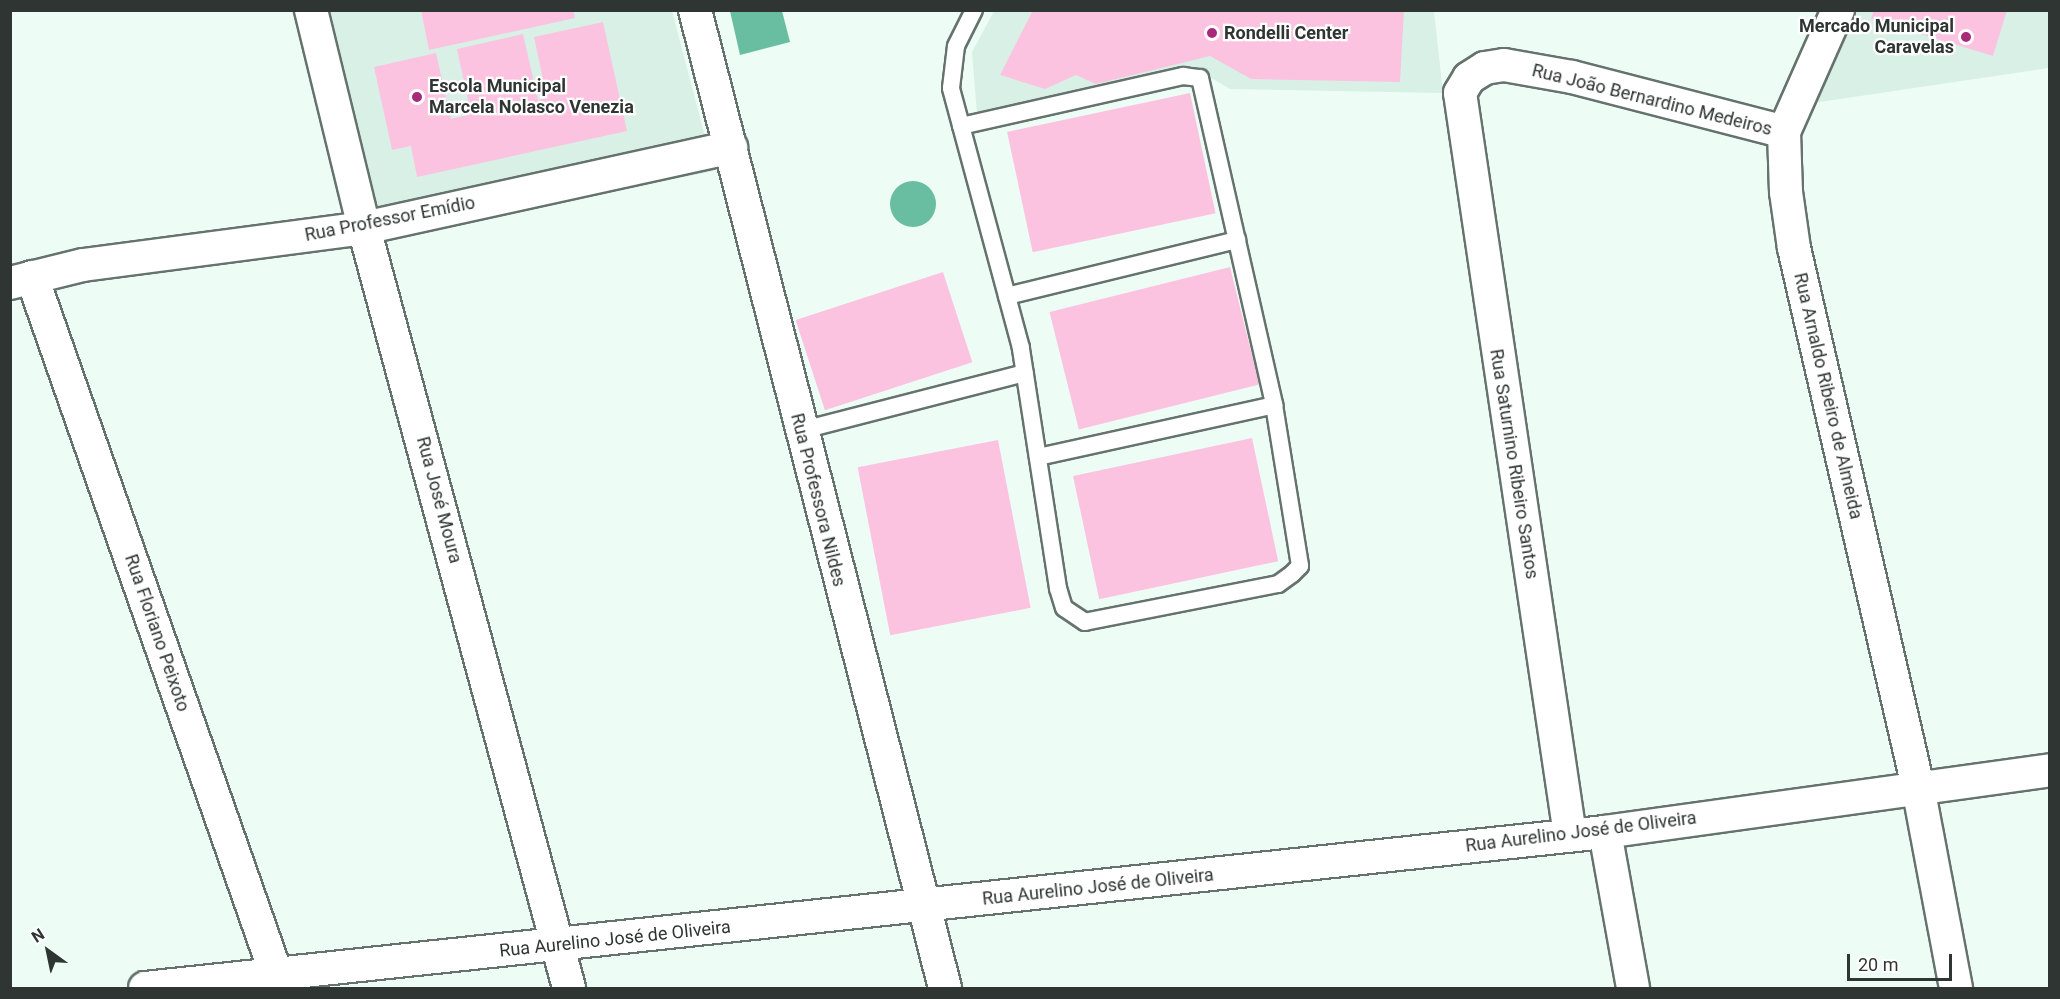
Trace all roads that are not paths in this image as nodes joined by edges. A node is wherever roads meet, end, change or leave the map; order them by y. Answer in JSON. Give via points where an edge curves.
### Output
{"nodes":[{"id":1,"x":312,"y":10,"type":"edge"},
{"id":2,"x":695,"y":10,"type":"edge"},
{"id":3,"x":975,"y":10,"type":"edge"},
{"id":4,"x":1838,"y":10,"type":"edge"},
{"id":5,"x":1460,"y":93,"type":"joint"},
{"id":6,"x":961,"y":126,"type":"junction"},
{"id":7,"x":1784,"y":132,"type":"junction"},
{"id":8,"x":731,"y":147,"type":"junction"},
{"id":9,"x":364,"y":228,"type":"junction"},
{"id":10,"x":1237,"y":240,"type":"junction"},
{"id":11,"x":21,"y":280,"type":"edge"},
{"id":12,"x":1006,"y":296,"type":"junction"},
{"id":13,"x":1025,"y":373,"type":"junction"},
{"id":14,"x":1274,"y":405,"type":"junction"},
{"id":15,"x":799,"y":431,"type":"junction"},
{"id":16,"x":1038,"y":457,"type":"junction"},
{"id":17,"x":2049,"y":770,"type":"edge"},
{"id":18,"x":1918,"y":787,"type":"junction"},
{"id":19,"x":1605,"y":832,"type":"junction"},
{"id":20,"x":1570,"y":835,"type":"junction"},
{"id":21,"x":923,"y":906,"type":"junction"},
{"id":22,"x":558,"y":945,"type":"junction"},
{"id":23,"x":279,"y":982,"type":"edge"},
{"id":24,"x":145,"y":988,"type":"edge"},
{"id":25,"x":569,"y":988,"type":"edge"},
{"id":26,"x":945,"y":988,"type":"edge"},
{"id":27,"x":1633,"y":988,"type":"edge"},
{"id":28,"x":1956,"y":988,"type":"edge"}],
"edges":[{"from":1,"to":9,"type":"street","name":"Rua José Moura"},
{"from":2,"to":8,"type":"street","name":"Rua Professora Nildes"},
{"from":3,"to":6,"type":"lane","via":[[956,46],[950,75]]},
{"from":4,"to":7,"type":"street","name":"Rua Arnaldo Ribeiro de Almeida"},
{"from":5,"to":7,"type":"street","name":"Rua João Bernardino Medeiros","via":[[1469,78],[1485,68],[1504,65],[1572,77]]},
{"from":5,"to":20,"type":"street","name":"Rua Saturnino Ribeiro Santos"},
{"from":6,"to":10,"type":"lane","via":[[1183,76],[1200,78]]},
{"from":6,"to":12,"type":"lane"},
{"from":7,"to":18,"type":"street","name":"Rua Arnaldo Ribeiro de Almeida","via":[[1786,192],[1794,248]]},
{"from":8,"to":9,"type":"street","name":"Rua Professor Emídio"},
{"from":8,"to":15,"type":"street","name":"Rua Professora Nildes"},
{"from":9,"to":11,"type":"street","name":"Rua Professor Emídio","via":[[83,265]]},
{"from":9,"to":22,"type":"street","name":"Rua José Moura"},
{"from":10,"to":12,"type":"lane"},
{"from":10,"to":14,"type":"lane"},
{"from":11,"to":23,"type":"street","name":"Rua Floriano Peixoto"},
{"from":12,"to":13,"type":"lane"},
{"from":13,"to":15,"type":"lane"},
{"from":13,"to":16,"type":"lane"},
{"from":14,"to":16,"type":"lane"},
{"from":14,"to":16,"type":"lane","via":[[1300,566],[1278,584],[1085,622],[1064,608],[1058,588]]},
{"from":15,"to":21,"type":"street","name":"Rua Professora Nildes"},
{"from":17,"to":18,"type":"street","name":"Rua Aurelino José de Oliveira"},
{"from":18,"to":19,"type":"street","name":"Rua Aurelino José de Oliveira"},
{"from":18,"to":28,"type":"street","name":"Rua Arnaldo Ribeiro de Almeida"},
{"from":19,"to":20,"type":"street","name":"Rua Aurelino José de Oliveira"},
{"from":19,"to":27,"type":"street"},
{"from":20,"to":21,"type":"street","name":"Rua Aurelino José de Oliveira"},
{"from":21,"to":22,"type":"street","name":"Rua Aurelino José de Oliveira"},
{"from":21,"to":26,"type":"street","name":"Rua Professora Nildes"},
{"from":22,"to":23,"type":"street","name":"Rua Aurelino José de Oliveira"},
{"from":22,"to":25,"type":"street","name":"Rua José Moura"},
{"from":23,"to":24,"type":"street","name":"Rua Aurelino José de Oliveira"}]}
